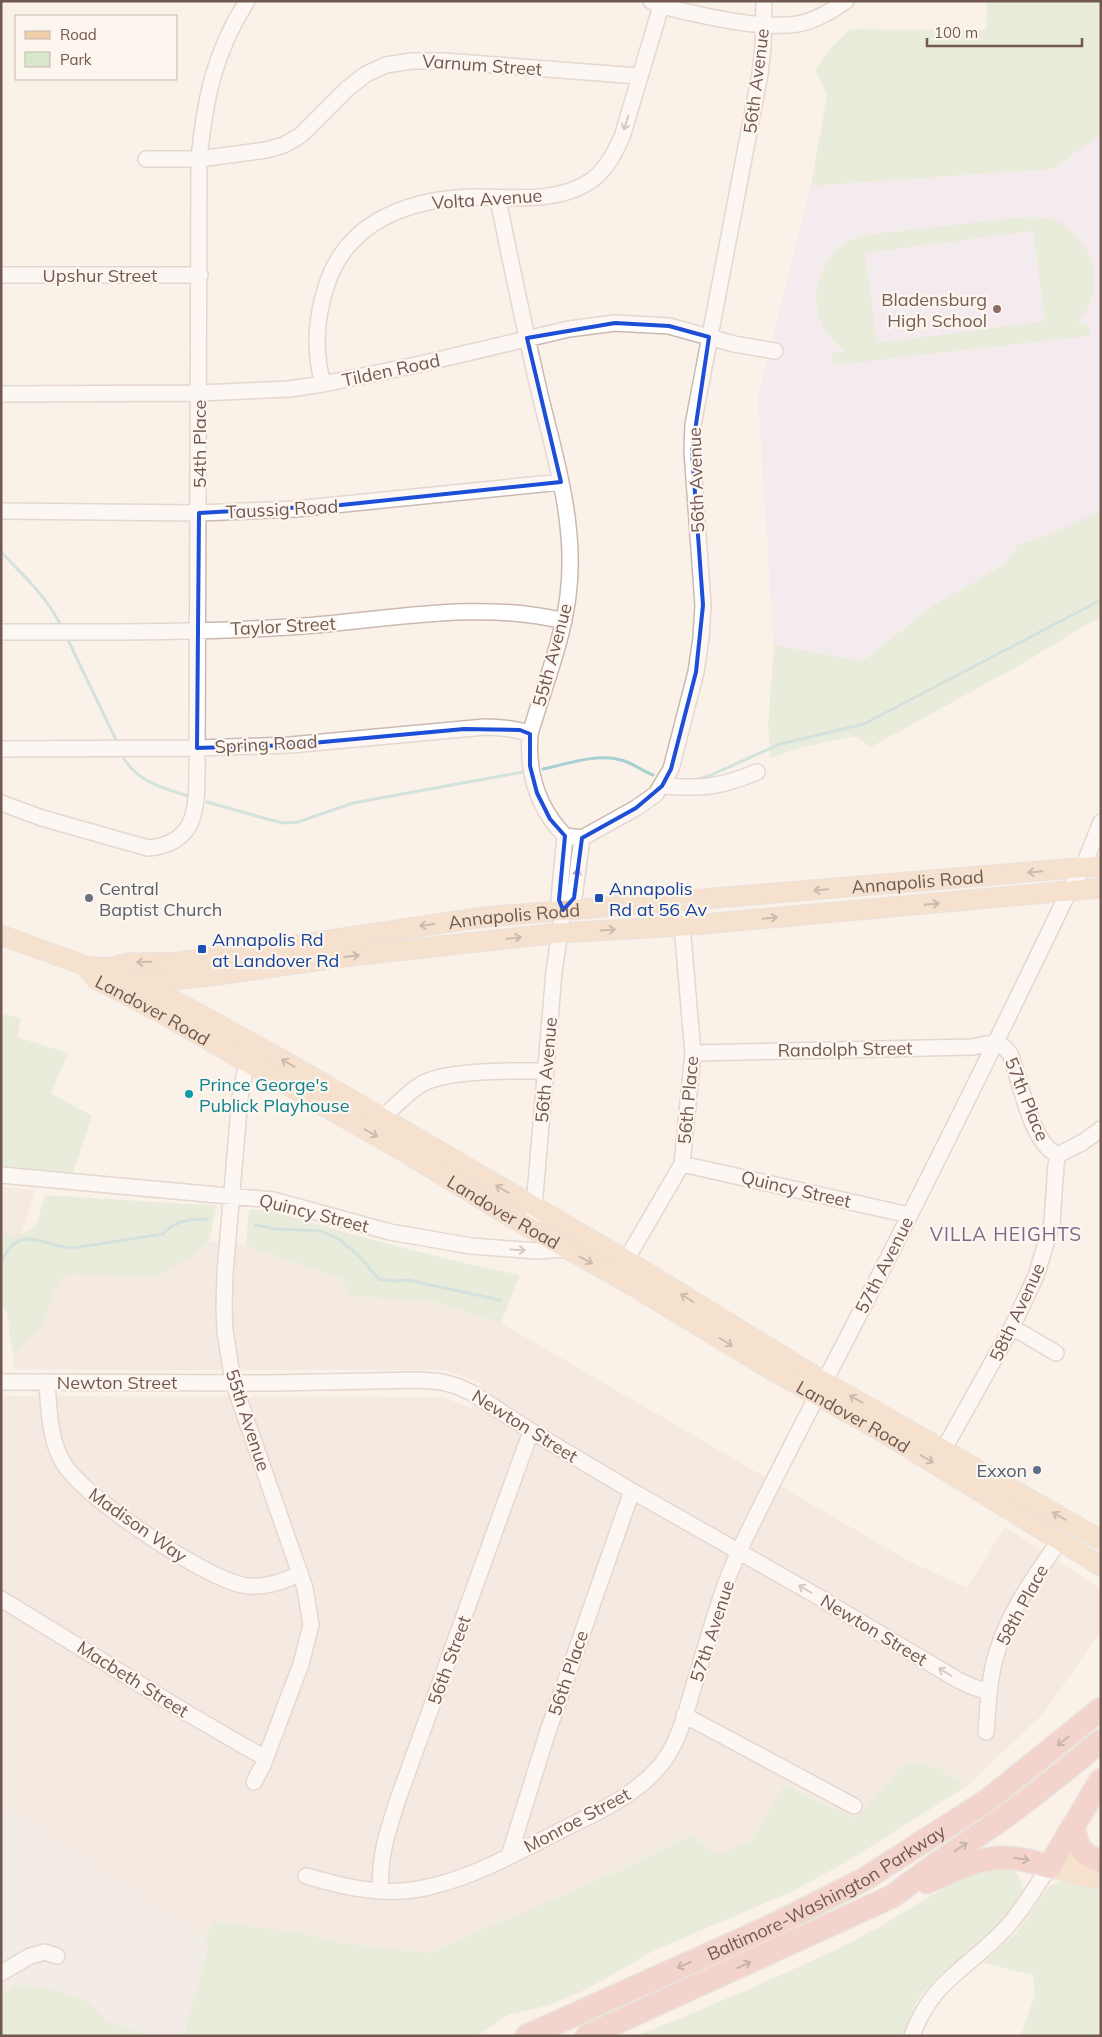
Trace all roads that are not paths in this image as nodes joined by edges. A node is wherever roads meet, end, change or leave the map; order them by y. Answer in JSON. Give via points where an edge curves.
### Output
{"nodes":[{"id":1,"x":247,"y":1,"type":"edge"},
{"id":2,"x":764,"y":1,"type":"edge"},
{"id":3,"x":846,"y":1,"type":"edge"},
{"id":4,"x":656,"y":4,"type":"edge"},
{"id":5,"x":764,"y":24,"type":"junction"},
{"id":6,"x":639,"y":76,"type":"junction"},
{"id":7,"x":146,"y":159,"type":"dead end"},
{"id":8,"x":199,"y":159,"type":"junction"},
{"id":9,"x":498,"y":199,"type":"junction"},
{"id":10,"x":1,"y":275,"type":"edge"},
{"id":11,"x":200,"y":275,"type":"junction"},
{"id":12,"x":709,"y":337,"type":"junction"},
{"id":13,"x":527,"y":338,"type":"junction"},
{"id":14,"x":775,"y":351,"type":"dead end"},
{"id":15,"x":323,"y":384,"type":"junction"},
{"id":16,"x":200,"y":393,"type":"junction"},
{"id":17,"x":1,"y":394,"type":"edge"},
{"id":18,"x":561,"y":482,"type":"junction"},
{"id":19,"x":1,"y":511,"type":"edge"},
{"id":20,"x":199,"y":513,"type":"junction"},
{"id":21,"x":564,"y":621,"type":"junction"},
{"id":22,"x":196,"y":631,"type":"junction"},
{"id":23,"x":1,"y":632,"type":"edge"},
{"id":24,"x":530,"y":734,"type":"junction"},
{"id":25,"x":197,"y":748,"type":"junction"},
{"id":26,"x":1,"y":749,"type":"edge"},
{"id":27,"x":757,"y":772,"type":"dead end"},
{"id":28,"x":662,"y":786,"type":"junction"},
{"id":29,"x":1,"y":803,"type":"edge"},
{"id":30,"x":1101,"y":822,"type":"edge"},
{"id":31,"x":565,"y":836,"type":"junction"},
{"id":32,"x":582,"y":838,"type":"junction"},
{"id":33,"x":1092,"y":867,"type":"edge"},
{"id":34,"x":1101,"y":888,"type":"edge"},
{"id":35,"x":1069,"y":891,"type":"junction"},
{"id":36,"x":563,"y":910,"type":"junction"},
{"id":37,"x":682,"y":926,"type":"junction"},
{"id":38,"x":559,"y":933,"type":"junction"},
{"id":39,"x":1,"y":935,"type":"edge"},
{"id":40,"x":86,"y":966,"type":"junction"},
{"id":41,"x":108,"y":968,"type":"junction"},
{"id":42,"x":182,"y":978,"type":"junction"},
{"id":43,"x":136,"y":984,"type":"junction"},
{"id":44,"x":116,"y":989,"type":"junction"},
{"id":45,"x":179,"y":1004,"type":"junction"},
{"id":46,"x":997,"y":1042,"type":"junction"},
{"id":47,"x":256,"y":1045,"type":"junction"},
{"id":48,"x":693,"y":1052,"type":"junction"},
{"id":49,"x":247,"y":1062,"type":"junction"},
{"id":50,"x":546,"y":1071,"type":"junction"},
{"id":51,"x":382,"y":1119,"type":"junction"},
{"id":52,"x":1101,"y":1129,"type":"edge"},
{"id":53,"x":1058,"y":1155,"type":"junction"},
{"id":54,"x":682,"y":1164,"type":"junction"},
{"id":55,"x":1,"y":1175,"type":"edge"},
{"id":56,"x":232,"y":1196,"type":"junction"},
{"id":57,"x":535,"y":1208,"type":"junction"},
{"id":58,"x":909,"y":1215,"type":"junction"},
{"id":59,"x":532,"y":1230,"type":"junction"},
{"id":60,"x":566,"y":1249,"type":"junction"},
{"id":61,"x":626,"y":1260,"type":"junction"},
{"id":62,"x":1012,"y":1327,"type":"junction"},
{"id":63,"x":1056,"y":1353,"type":"dead end"},
{"id":64,"x":1,"y":1382,"type":"edge"},
{"id":65,"x":47,"y":1382,"type":"junction"},
{"id":66,"x":233,"y":1382,"type":"junction"},
{"id":67,"x":820,"y":1388,"type":"junction"},
{"id":68,"x":531,"y":1431,"type":"junction"},
{"id":69,"x":944,"y":1449,"type":"junction"},
{"id":70,"x":632,"y":1492,"type":"junction"},
{"id":71,"x":1101,"y":1540,"type":"edge"},
{"id":72,"x":1059,"y":1541,"type":"junction"},
{"id":73,"x":739,"y":1552,"type":"junction"},
{"id":74,"x":1101,"y":1566,"type":"edge"},
{"id":75,"x":300,"y":1573,"type":"junction"},
{"id":76,"x":1,"y":1600,"type":"edge"},
{"id":77,"x":989,"y":1692,"type":"junction"},
{"id":78,"x":1101,"y":1709,"type":"edge"},
{"id":79,"x":684,"y":1715,"type":"junction"},
{"id":80,"x":986,"y":1732,"type":"dead end"},
{"id":81,"x":1101,"y":1741,"type":"edge"},
{"id":82,"x":265,"y":1758,"type":"junction"},
{"id":83,"x":1101,"y":1780,"type":"edge"},
{"id":84,"x":254,"y":1782,"type":"dead end"},
{"id":85,"x":854,"y":1806,"type":"dead end"},
{"id":86,"x":1074,"y":1825,"type":"junction"},
{"id":87,"x":509,"y":1856,"type":"junction"},
{"id":88,"x":1101,"y":1862,"type":"edge"},
{"id":89,"x":1049,"y":1867,"type":"junction"},
{"id":90,"x":306,"y":1876,"type":"dead end"},
{"id":91,"x":1101,"y":1879,"type":"edge"},
{"id":92,"x":382,"y":1891,"type":"junction"},
{"id":93,"x":893,"y":1896,"type":"junction"},
{"id":94,"x":57,"y":1956,"type":"dead end"},
{"id":95,"x":1,"y":1973,"type":"edge"},
{"id":96,"x":527,"y":2036,"type":"edge"},
{"id":97,"x":587,"y":2036,"type":"edge"},
{"id":98,"x":912,"y":2036,"type":"edge"}],
"edges":[{"from":1,"to":8,"type":"street","name":"54th Place","via":[[218,58],[209,86]]},
{"from":2,"to":5,"type":"street","name":"56th Avenue"},
{"from":3,"to":5,"type":"street","via":[[814,20],[781,26]]},
{"from":4,"to":5,"type":"street","via":[[730,21]]},
{"from":4,"to":6,"type":"street","name":"Volta Avenue","via":[[648,52]]},
{"from":5,"to":12,"type":"street","name":"56th Avenue","via":[[758,89]]},
{"from":6,"to":8,"type":"street","name":"Varnum Street","via":[[443,61],[386,65],[366,74],[301,135],[284,145]]},
{"from":6,"to":9,"type":"street","name":"Volta Avenue","one_way":true,"via":[[632,106],[613,156],[605,168],[572,190],[553,195]]},
{"from":7,"to":8,"type":"street","name":"Varnum Street"},
{"from":8,"to":11,"type":"street","name":"54th Place"},
{"from":9,"to":13,"type":"street","name":"55th Avenue"},
{"from":9,"to":15,"type":"street","name":"Volta Avenue","via":[[434,200],[411,206],[376,221],[346,247],[328,280],[318,323],[318,360]]},
{"from":10,"to":11,"type":"street","name":"Upshur Street"},
{"from":11,"to":16,"type":"street","name":"54th Place"},
{"from":12,"to":13,"type":"street","name":"Tilden Road","via":[[669,326],[615,323]]},
{"from":12,"to":14,"type":"street","name":"Tilden Road"},
{"from":12,"to":28,"type":"street","name":"56th Avenue","via":[[693,425],[692,451],[703,605],[701,638],[680,739]]},
{"from":13,"to":15,"type":"street","name":"Tilden Road"},
{"from":13,"to":18,"type":"street","name":"55th Avenue"},
{"from":15,"to":16,"type":"street","name":"Tilden Road"},
{"from":16,"to":17,"type":"street","name":"Tilden Road"},
{"from":16,"to":20,"type":"street","name":"54th Place"},
{"from":18,"to":20,"type":"street","name":"Taussig Road","via":[[367,503]]},
{"from":18,"to":21,"type":"street","name":"55th Avenue","via":[[570,551]]},
{"from":19,"to":20,"type":"street","name":"Taussig Road"},
{"from":20,"to":22,"type":"street","name":"54th Place"},
{"from":21,"to":22,"type":"street","name":"Taylor Street","via":[[518,612],[479,612]]},
{"from":21,"to":24,"type":"street","name":"55th Avenue"},
{"from":22,"to":23,"type":"street","name":"Taylor Street"},
{"from":22,"to":25,"type":"street","name":"54th Place"},
{"from":24,"to":25,"type":"street","name":"Spring Road","via":[[485,727],[290,745]]},
{"from":24,"to":31,"type":"street","name":"55th Avenue","via":[[532,781],[550,819]]},
{"from":25,"to":26,"type":"street","name":"Spring Road"},
{"from":25,"to":29,"type":"street","name":"54th Place","via":[[197,801],[192,820],[175,841],[164,846],[148,848]]},
{"from":27,"to":28,"type":"street","via":[[703,788]]},
{"from":28,"to":32,"type":"street","name":"56th Avenue","via":[[636,808]]},
{"from":30,"to":33,"type":"street","name":"57th Avenue"},
{"from":31,"to":32,"type":"street"},
{"from":31,"to":36,"type":"street","via":[[559,900]]},
{"from":36,"to":32,"type":"street","one_way":true,"via":[[574,898]]},
{"from":33,"to":35,"type":"street","name":"57th Avenue"},
{"from":33,"to":36,"type":"main road","name":"Annapolis Road","one_way":true},
{"from":34,"to":35,"type":"main road","name":"Annapolis Road"},
{"from":37,"to":35,"type":"main road","name":"Annapolis Road","one_way":true},
{"from":35,"to":46,"type":"street","name":"57th Avenue"},
{"from":36,"to":38,"type":"street","name":"56th Avenue"},
{"from":36,"to":41,"type":"main road","name":"Annapolis Road","one_way":true,"via":[[451,921],[180,962],[128,963]]},
{"from":38,"to":37,"type":"main road","name":"Annapolis Road","one_way":true},
{"from":37,"to":48,"type":"street","name":"56th Place"},
{"from":42,"to":38,"type":"main road","name":"Annapolis Road","one_way":true},
{"from":38,"to":50,"type":"street","name":"56th Avenue"},
{"from":39,"to":40,"type":"main road"},
{"from":40,"to":41,"type":"main road","name":"Landover Road"},
{"from":40,"to":44,"type":"main road","name":"Landover Road","via":[[96,979]]},
{"from":41,"to":43,"type":"main road","name":"Landover Road"},
{"from":42,"to":43,"type":"main road","name":"Annapolis Road"},
{"from":42,"to":45,"type":"main road"},
{"from":43,"to":44,"type":"main road","name":"Annapolis Road"},
{"from":43,"to":45,"type":"main road","name":"Landover Road"},
{"from":44,"to":49,"type":"main road","name":"Landover Road"},
{"from":45,"to":47,"type":"main road","name":"Landover Road"},
{"from":46,"to":48,"type":"street","name":"Randolph Street","via":[[972,1047]]},
{"from":46,"to":53,"type":"street","name":"57th Place","via":[[1010,1054],[1036,1130],[1050,1152]]},
{"from":46,"to":58,"type":"street","name":"57th Avenue"},
{"from":47,"to":49,"type":"street","name":"55th Avenue"},
{"from":51,"to":47,"type":"main road","name":"Landover Road","one_way":true},
{"from":48,"to":54,"type":"street","name":"56th Place"},
{"from":49,"to":56,"type":"street","name":"55th Avenue","via":[[240,1097]]},
{"from":49,"to":59,"type":"main road","name":"Landover Road","one_way":true,"via":[[408,1154]]},
{"from":50,"to":51,"type":"street","via":[[436,1078],[412,1090]]},
{"from":50,"to":57,"type":"street","name":"56th Avenue"},
{"from":57,"to":51,"type":"main road","name":"Landover Road","one_way":true},
{"from":52,"to":53,"type":"street"},
{"from":53,"to":62,"type":"street","name":"58th Avenue","via":[[1052,1223],[1043,1258]]},
{"from":54,"to":58,"type":"street","name":"Quincy Street"},
{"from":54,"to":61,"type":"street","name":"56th Place"},
{"from":55,"to":56,"type":"street","name":"Quincy Street"},
{"from":56,"to":60,"type":"street","name":"Quincy Street","one_way":true,"via":[[273,1200],[390,1232],[471,1246],[537,1251]]},
{"from":56,"to":66,"type":"street","name":"55th Avenue","via":[[224,1308]]},
{"from":57,"to":59,"type":"street","name":"56th Avenue"},
{"from":57,"to":61,"type":"main road","name":"Landover Road"},
{"from":58,"to":67,"type":"street","name":"57th Avenue"},
{"from":59,"to":60,"type":"main road","name":"Landover Road"},
{"from":60,"to":67,"type":"main road","name":"Landover Road","one_way":true},
{"from":67,"to":61,"type":"main road","name":"Landover Road","one_way":true},
{"from":62,"to":63,"type":"street"},
{"from":62,"to":69,"type":"street","name":"58th Avenue"},
{"from":64,"to":65,"type":"street","name":"Newton Street"},
{"from":65,"to":66,"type":"street","name":"Newton Street"},
{"from":65,"to":75,"type":"street","name":"Madison Way","via":[[52,1433],[63,1462],[84,1487],[102,1501],[185,1558],[238,1584],[269,1584]]},
{"from":66,"to":68,"type":"street","name":"Newton Street","via":[[442,1382],[472,1393]]},
{"from":66,"to":75,"type":"street","name":"55th Avenue"},
{"from":69,"to":67,"type":"main road","name":"Landover Road","one_way":true},
{"from":67,"to":72,"type":"main road","name":"Landover Road","one_way":true,"via":[[886,1434]]},
{"from":67,"to":73,"type":"street","name":"57th Avenue"},
{"from":68,"to":70,"type":"street","name":"Newton Street"},
{"from":68,"to":92,"type":"street","name":"56th Street","via":[[398,1800],[379,1871]]},
{"from":71,"to":69,"type":"main road","name":"Landover Road","one_way":true},
{"from":70,"to":73,"type":"street","name":"Newton Street"},
{"from":70,"to":87,"type":"street","name":"56th Place","via":[[548,1731]]},
{"from":72,"to":74,"type":"main road","name":"Landover Road"},
{"from":72,"to":77,"type":"street","name":"58th Place","via":[[1002,1638]]},
{"from":77,"to":73,"type":"street","name":"Newton Street","one_way":true,"via":[[958,1680]]},
{"from":73,"to":79,"type":"street","name":"57th Avenue"},
{"from":75,"to":82,"type":"street","name":"55th Avenue","via":[[310,1608],[308,1642]]},
{"from":76,"to":82,"type":"street","name":"Macbeth Street"},
{"from":77,"to":80,"type":"street","name":"58th Place"},
{"from":78,"to":96,"type":"highway","name":"Baltimore-Washington Parkway","one_way":true,"via":[[988,1800],[863,1880],[776,1924]]},
{"from":79,"to":85,"type":"street"},
{"from":79,"to":87,"type":"street","name":"Monroe Street","via":[[672,1749],[643,1783],[613,1804]]},
{"from":93,"to":81,"type":"highway","name":"Baltimore-Washington Parkway","one_way":true,"via":[[1045,1787]]},
{"from":82,"to":84,"type":"street","name":"55th Avenue"},
{"from":83,"to":86,"type":"highway"},
{"from":86,"to":88,"type":"highway","via":[[1075,1839],[1083,1852]]},
{"from":86,"to":89,"type":"highway"},
{"from":87,"to":92,"type":"street","name":"Monroe Street","via":[[488,1867],[440,1883],[414,1890]]},
{"from":88,"to":89,"type":"main road","via":[[1067,1859]]},
{"from":89,"to":91,"type":"main road"},
{"from":93,"to":89,"type":"highway","one_way":true,"via":[[974,1862],[996,1857],[1019,1858]]},
{"from":89,"to":98,"type":"street","via":[[1008,1926],[940,1987],[927,2004]]},
{"from":90,"to":92,"type":"street","name":"Monroe Street","via":[[341,1887]]},
{"from":97,"to":93,"type":"highway","name":"Baltimore-Washington Parkway","one_way":true},
{"from":94,"to":95,"type":"street","via":[[44,1952],[30,1956]]}]}
